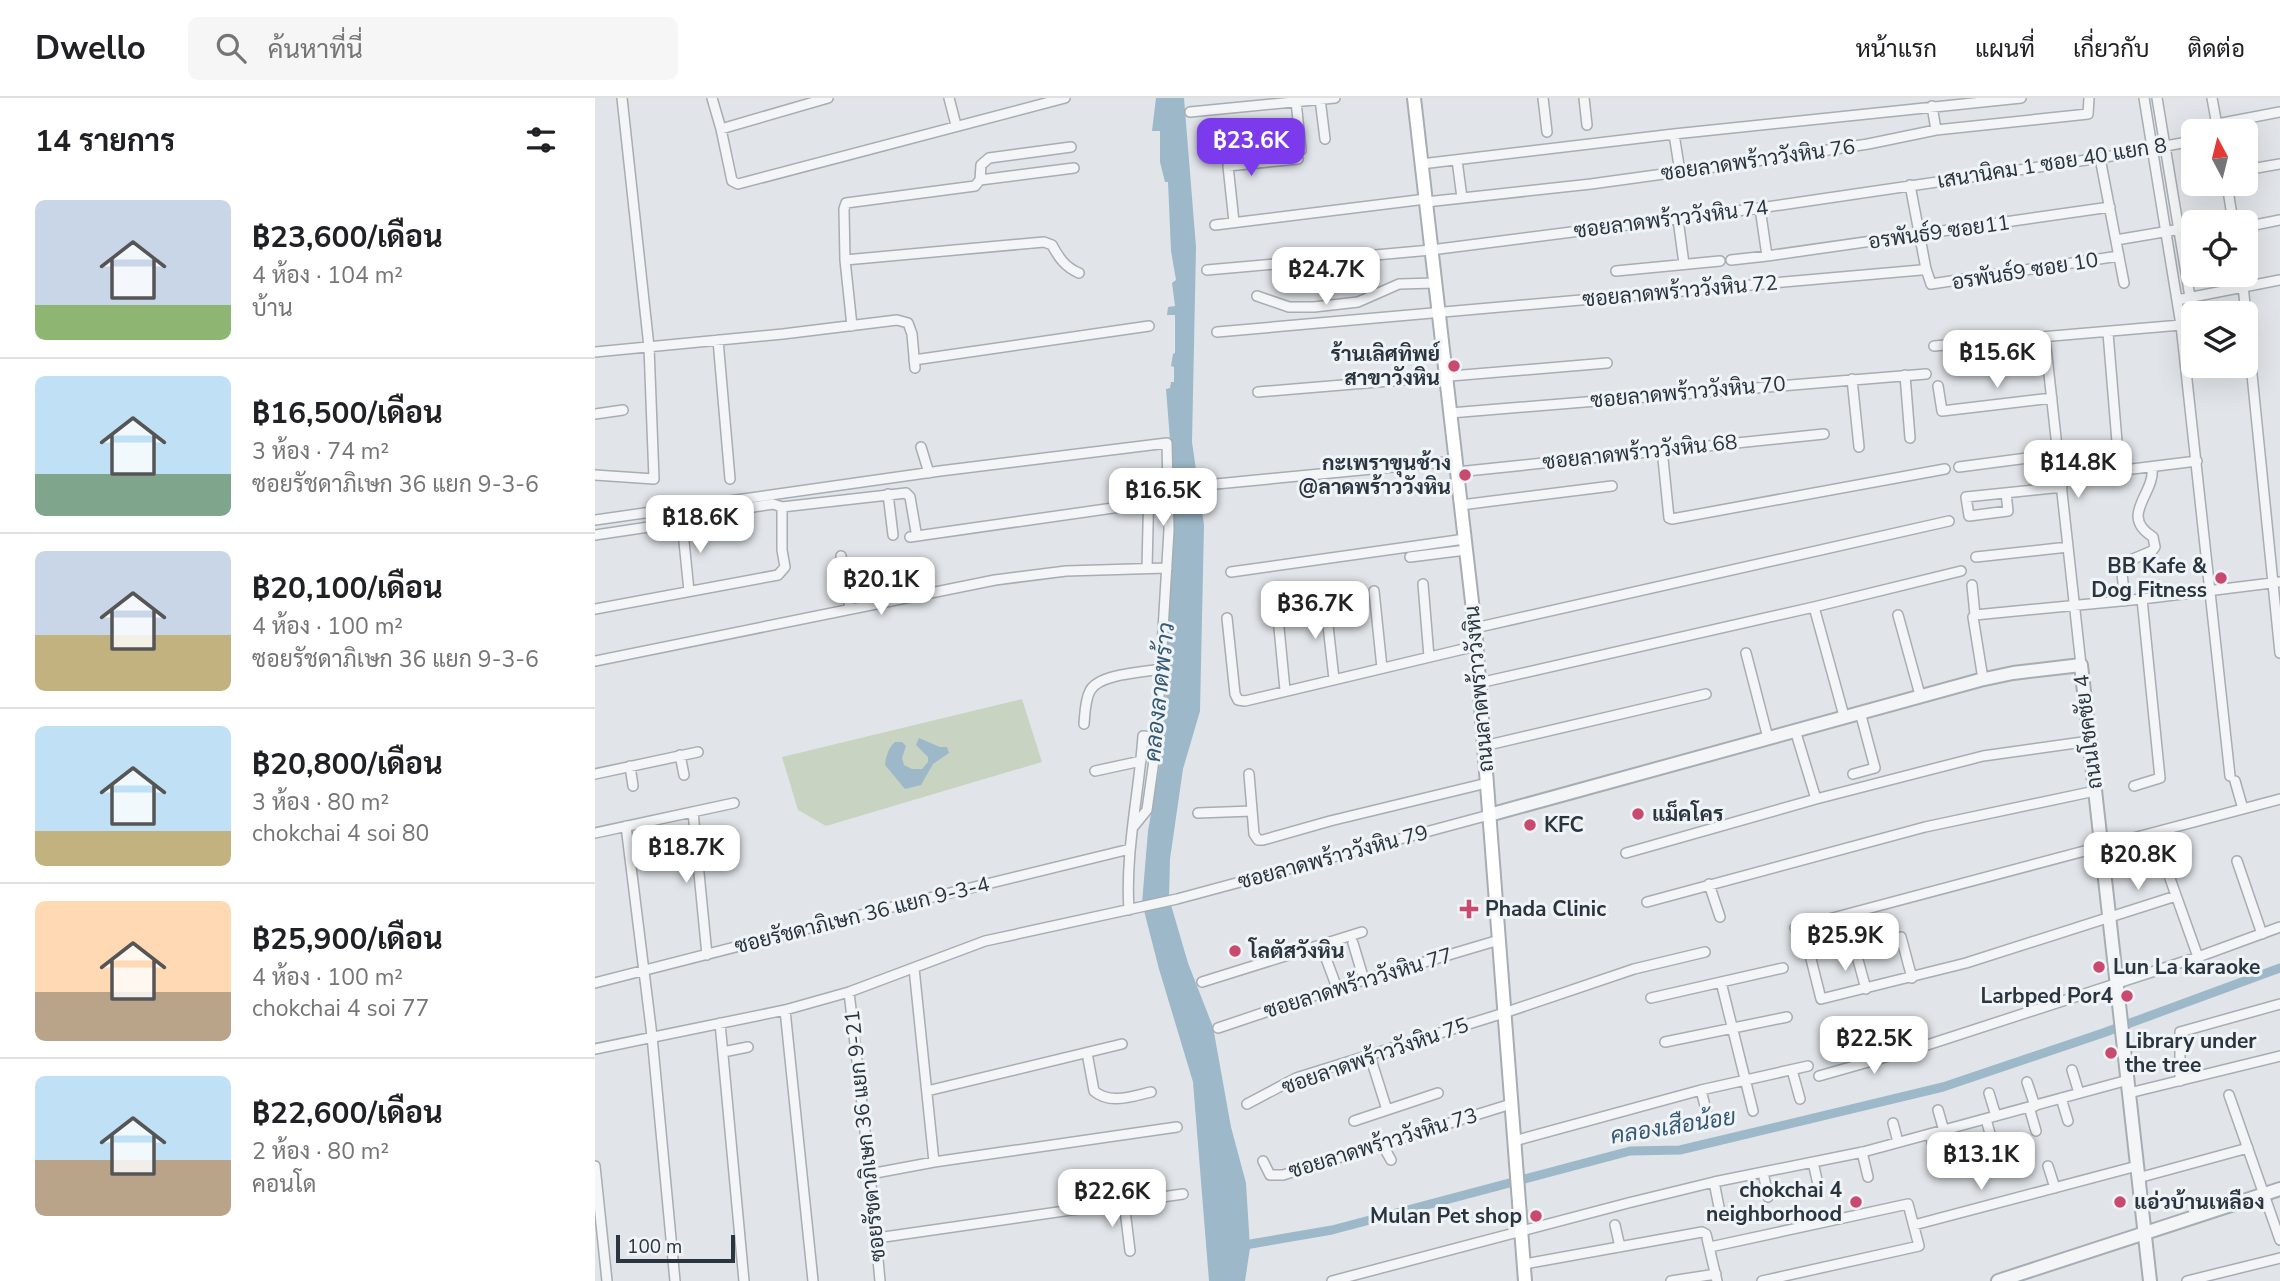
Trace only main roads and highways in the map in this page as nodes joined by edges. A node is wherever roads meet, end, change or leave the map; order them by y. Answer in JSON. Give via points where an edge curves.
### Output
{"nodes":[{"id":1,"x":1414,"y":98,"type":"edge"},
{"id":2,"x":1525,"y":1281,"type":"edge"}],
"edges":[{"from":1,"to":2,"type":"main road","name":"ถนนลาดพร้าววังหิน","via":[[1475,628]]}]}
